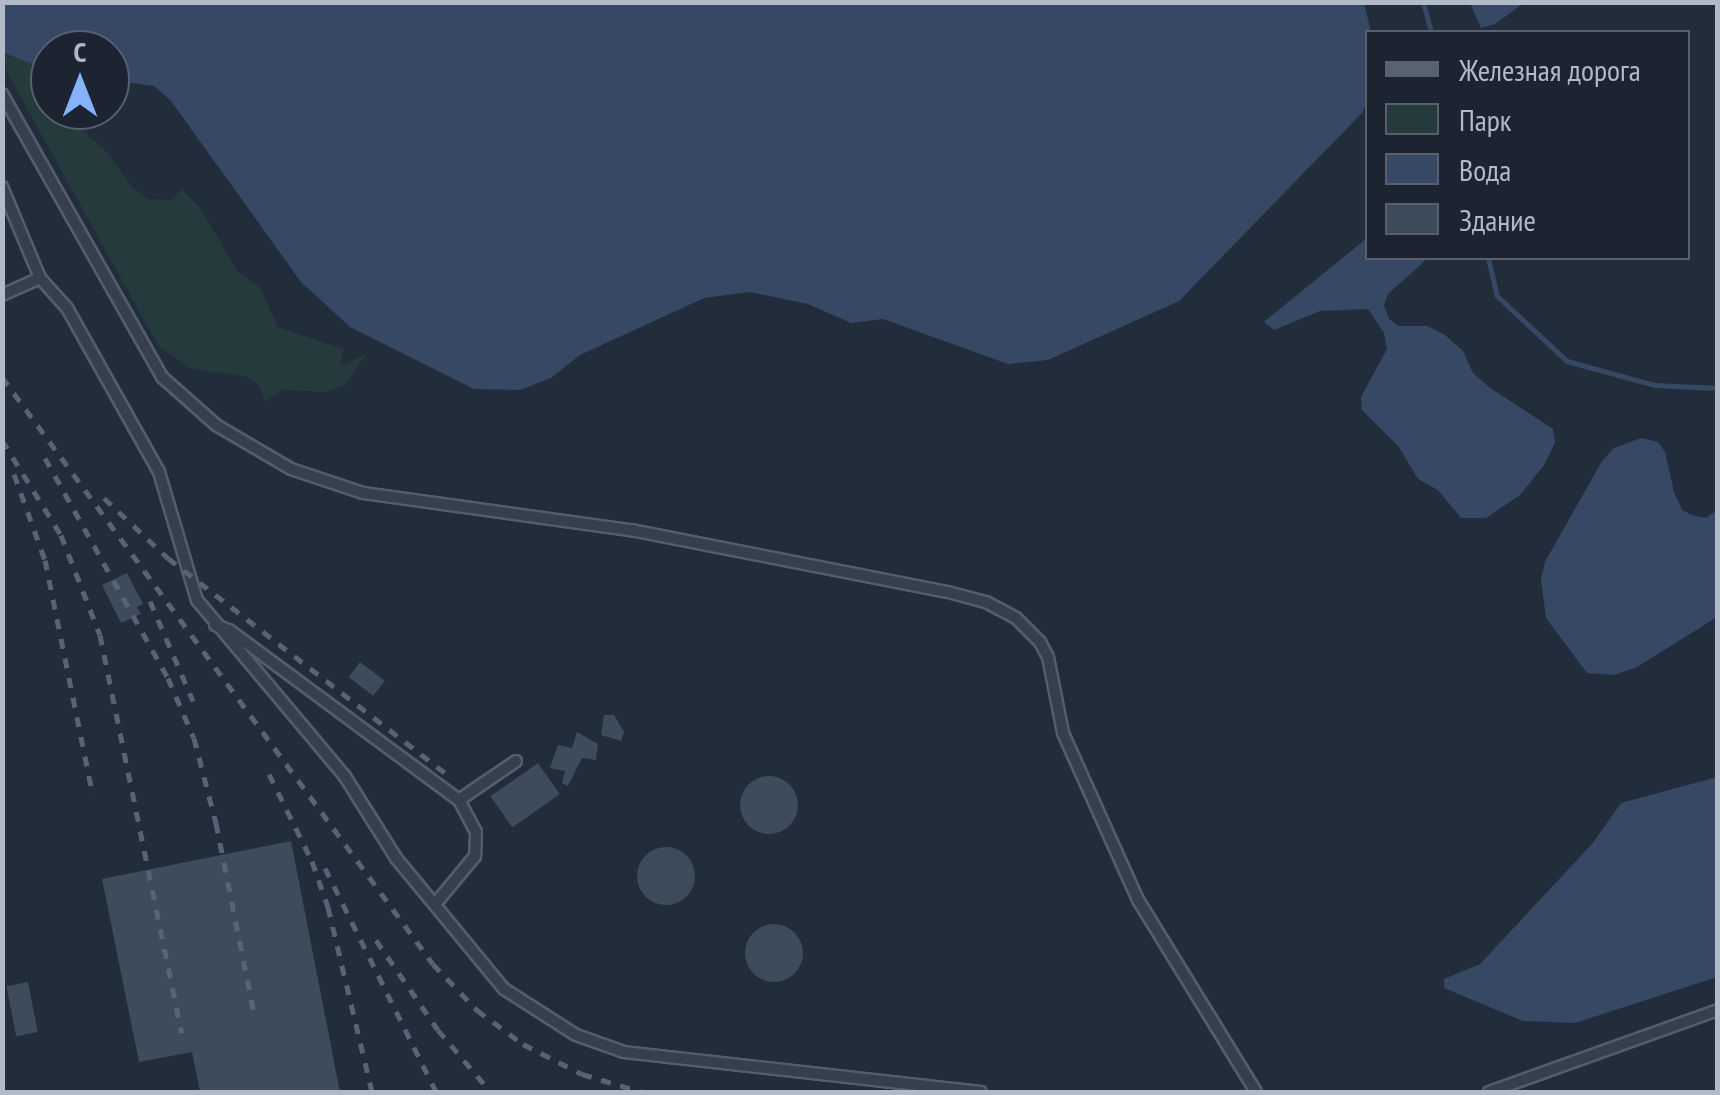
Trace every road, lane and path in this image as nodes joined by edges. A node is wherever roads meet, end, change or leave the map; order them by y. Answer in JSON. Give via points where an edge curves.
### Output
{"nodes":[{"id":1,"x":2,"y":94,"type":"edge"},
{"id":2,"x":2,"y":186,"type":"edge"},
{"id":3,"x":40,"y":278,"type":"junction"},
{"id":4,"x":2,"y":295,"type":"edge"},
{"id":5,"x":215,"y":625,"type":"junction"},
{"id":6,"x":516,"y":761,"type":"dead end"},
{"id":7,"x":458,"y":800,"type":"junction"},
{"id":8,"x":436,"y":903,"type":"junction"},
{"id":9,"x":1718,"y":1010,"type":"edge"},
{"id":10,"x":981,"y":1092,"type":"edge"},
{"id":11,"x":1256,"y":1092,"type":"edge"},
{"id":12,"x":1488,"y":1092,"type":"edge"}],
"edges":[{"from":1,"to":11,"type":"lane","via":[[162,377],[216,425],[291,469],[363,493],[632,530],[948,592],[1016,618],[1048,657],[1062,733],[1138,900]]},
{"from":2,"to":3,"type":"lane"},
{"from":3,"to":4,"type":"lane"},
{"from":3,"to":5,"type":"lane","via":[[84,333],[153,459],[192,590]]},
{"from":5,"to":7,"type":"lane"},
{"from":5,"to":8,"type":"lane","via":[[344,775],[396,858]]},
{"from":6,"to":7,"type":"lane"},
{"from":7,"to":8,"type":"lane","via":[[476,832],[475,856]]},
{"from":8,"to":10,"type":"lane","via":[[504,989],[599,1045],[654,1058]]},
{"from":9,"to":12,"type":"lane"}]}
